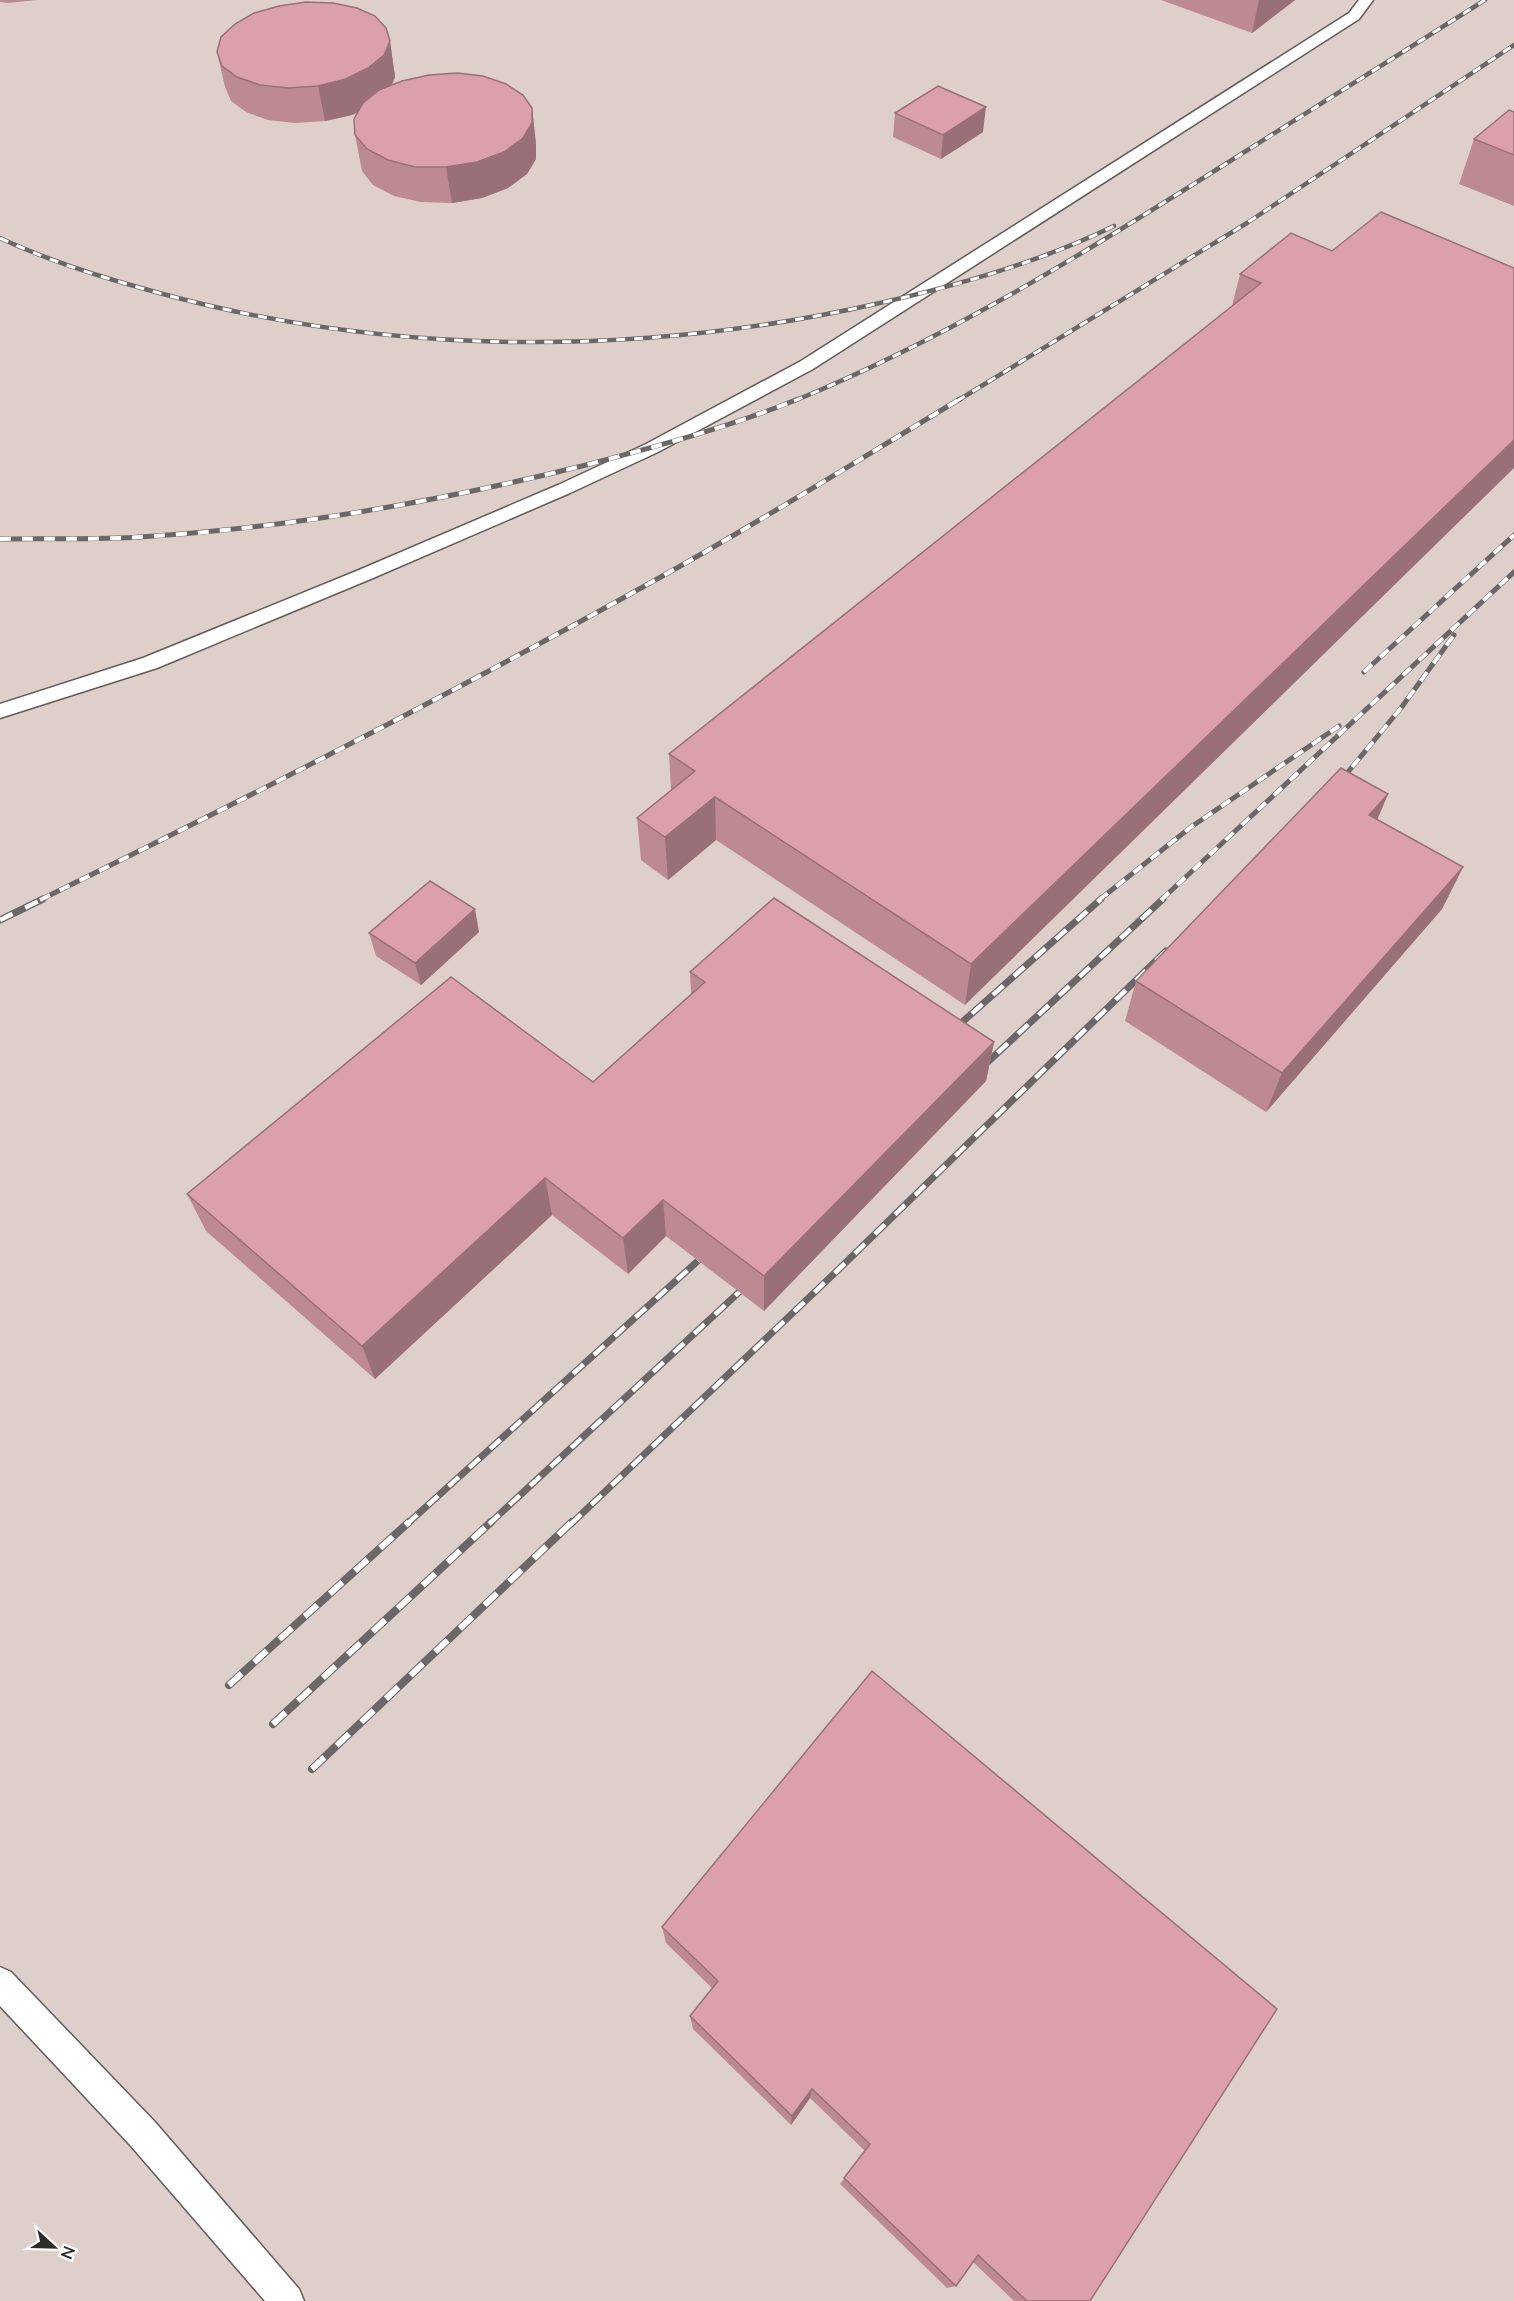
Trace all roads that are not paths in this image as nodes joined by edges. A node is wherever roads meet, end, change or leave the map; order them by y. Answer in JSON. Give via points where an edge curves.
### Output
{"nodes":[{"id":1,"x":1366,"y":0,"type":"edge"},
{"id":2,"x":0,"y":711,"type":"edge"},
{"id":3,"x":0,"y":1983,"type":"edge"},
{"id":4,"x":287,"y":2301,"type":"edge"}],
"edges":[{"from":1,"to":2,"type":"lane","via":[[1354,16],[807,365],[652,448],[454,537],[150,663]]},
{"from":3,"to":4,"type":"lane","via":[[143,2134]]}]}
